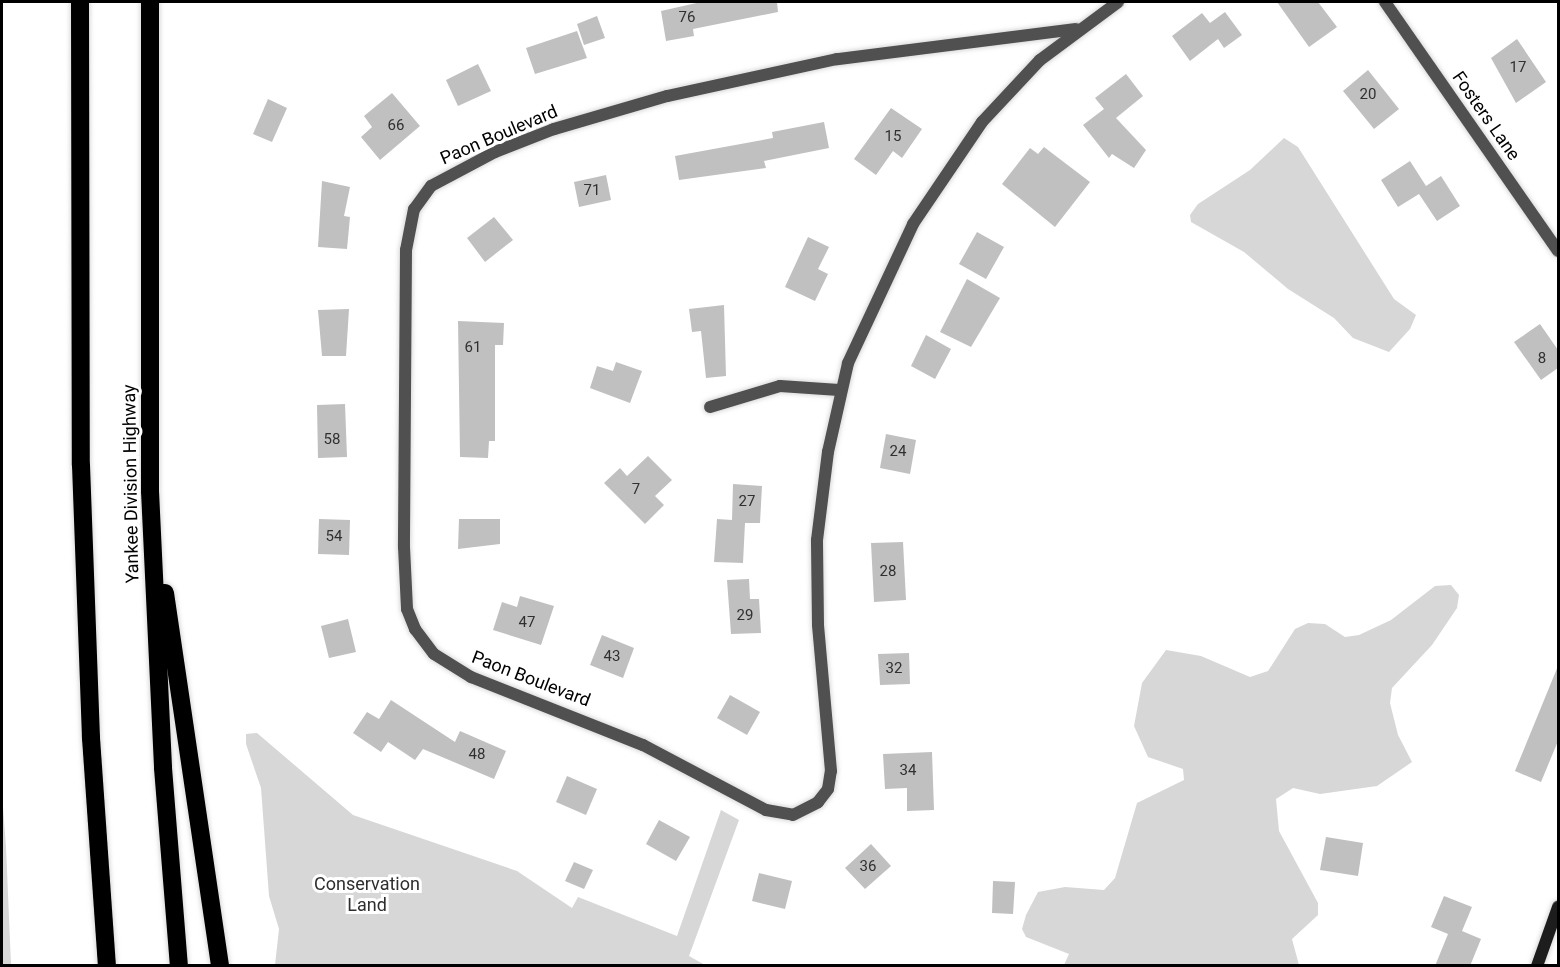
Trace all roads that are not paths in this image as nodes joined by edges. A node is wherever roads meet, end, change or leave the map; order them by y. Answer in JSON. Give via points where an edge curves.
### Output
{"nodes":[{"id":1,"x":80,"y":2,"type":"edge"},
{"id":2,"x":150,"y":2,"type":"edge"},
{"id":3,"x":1118,"y":2,"type":"edge"},
{"id":4,"x":1385,"y":2,"type":"edge"},
{"id":5,"x":1076,"y":29,"type":"junction"},
{"id":6,"x":1558,"y":251,"type":"edge"},
{"id":7,"x":839,"y":390,"type":"junction"},
{"id":8,"x":711,"y":407,"type":"dead end"},
{"id":9,"x":150,"y":491,"type":"junction"},
{"id":10,"x":1558,"y":907,"type":"edge"},
{"id":11,"x":107,"y":966,"type":"edge"},
{"id":12,"x":179,"y":966,"type":"edge"},
{"id":13,"x":220,"y":966,"type":"edge"},
{"id":14,"x":1537,"y":966,"type":"edge"}],
"edges":[{"from":1,"to":11,"type":"highway","via":[[81,465],[91,738]]},
{"from":2,"to":9,"type":"highway","name":"Yankee Division Highway"},
{"from":3,"to":5,"type":"street","name":"Paon Boulevard"},
{"from":4,"to":6,"type":"street","name":"Fosters Lane"},
{"from":5,"to":7,"type":"street","name":"Paon Boulevard","via":[[1004,97],[943,177],[886,277]]},
{"from":5,"to":7,"type":"street","name":"Paon Boulevard","via":[[837,59],[668,96],[544,133],[464,167],[431,186],[414,209],[406,250],[404,568],[407,609],[415,629],[434,654],[471,676],[634,741],[766,810],[802,813],[824,795],[831,771],[818,625],[817,540]]},
{"from":7,"to":8,"type":"street","via":[[780,386]]},
{"from":9,"to":12,"type":"highway","name":"Yankee Division Highway","via":[[163,768]]},
{"from":9,"to":13,"type":"highway"},
{"from":10,"to":14,"type":"main road"}]}
